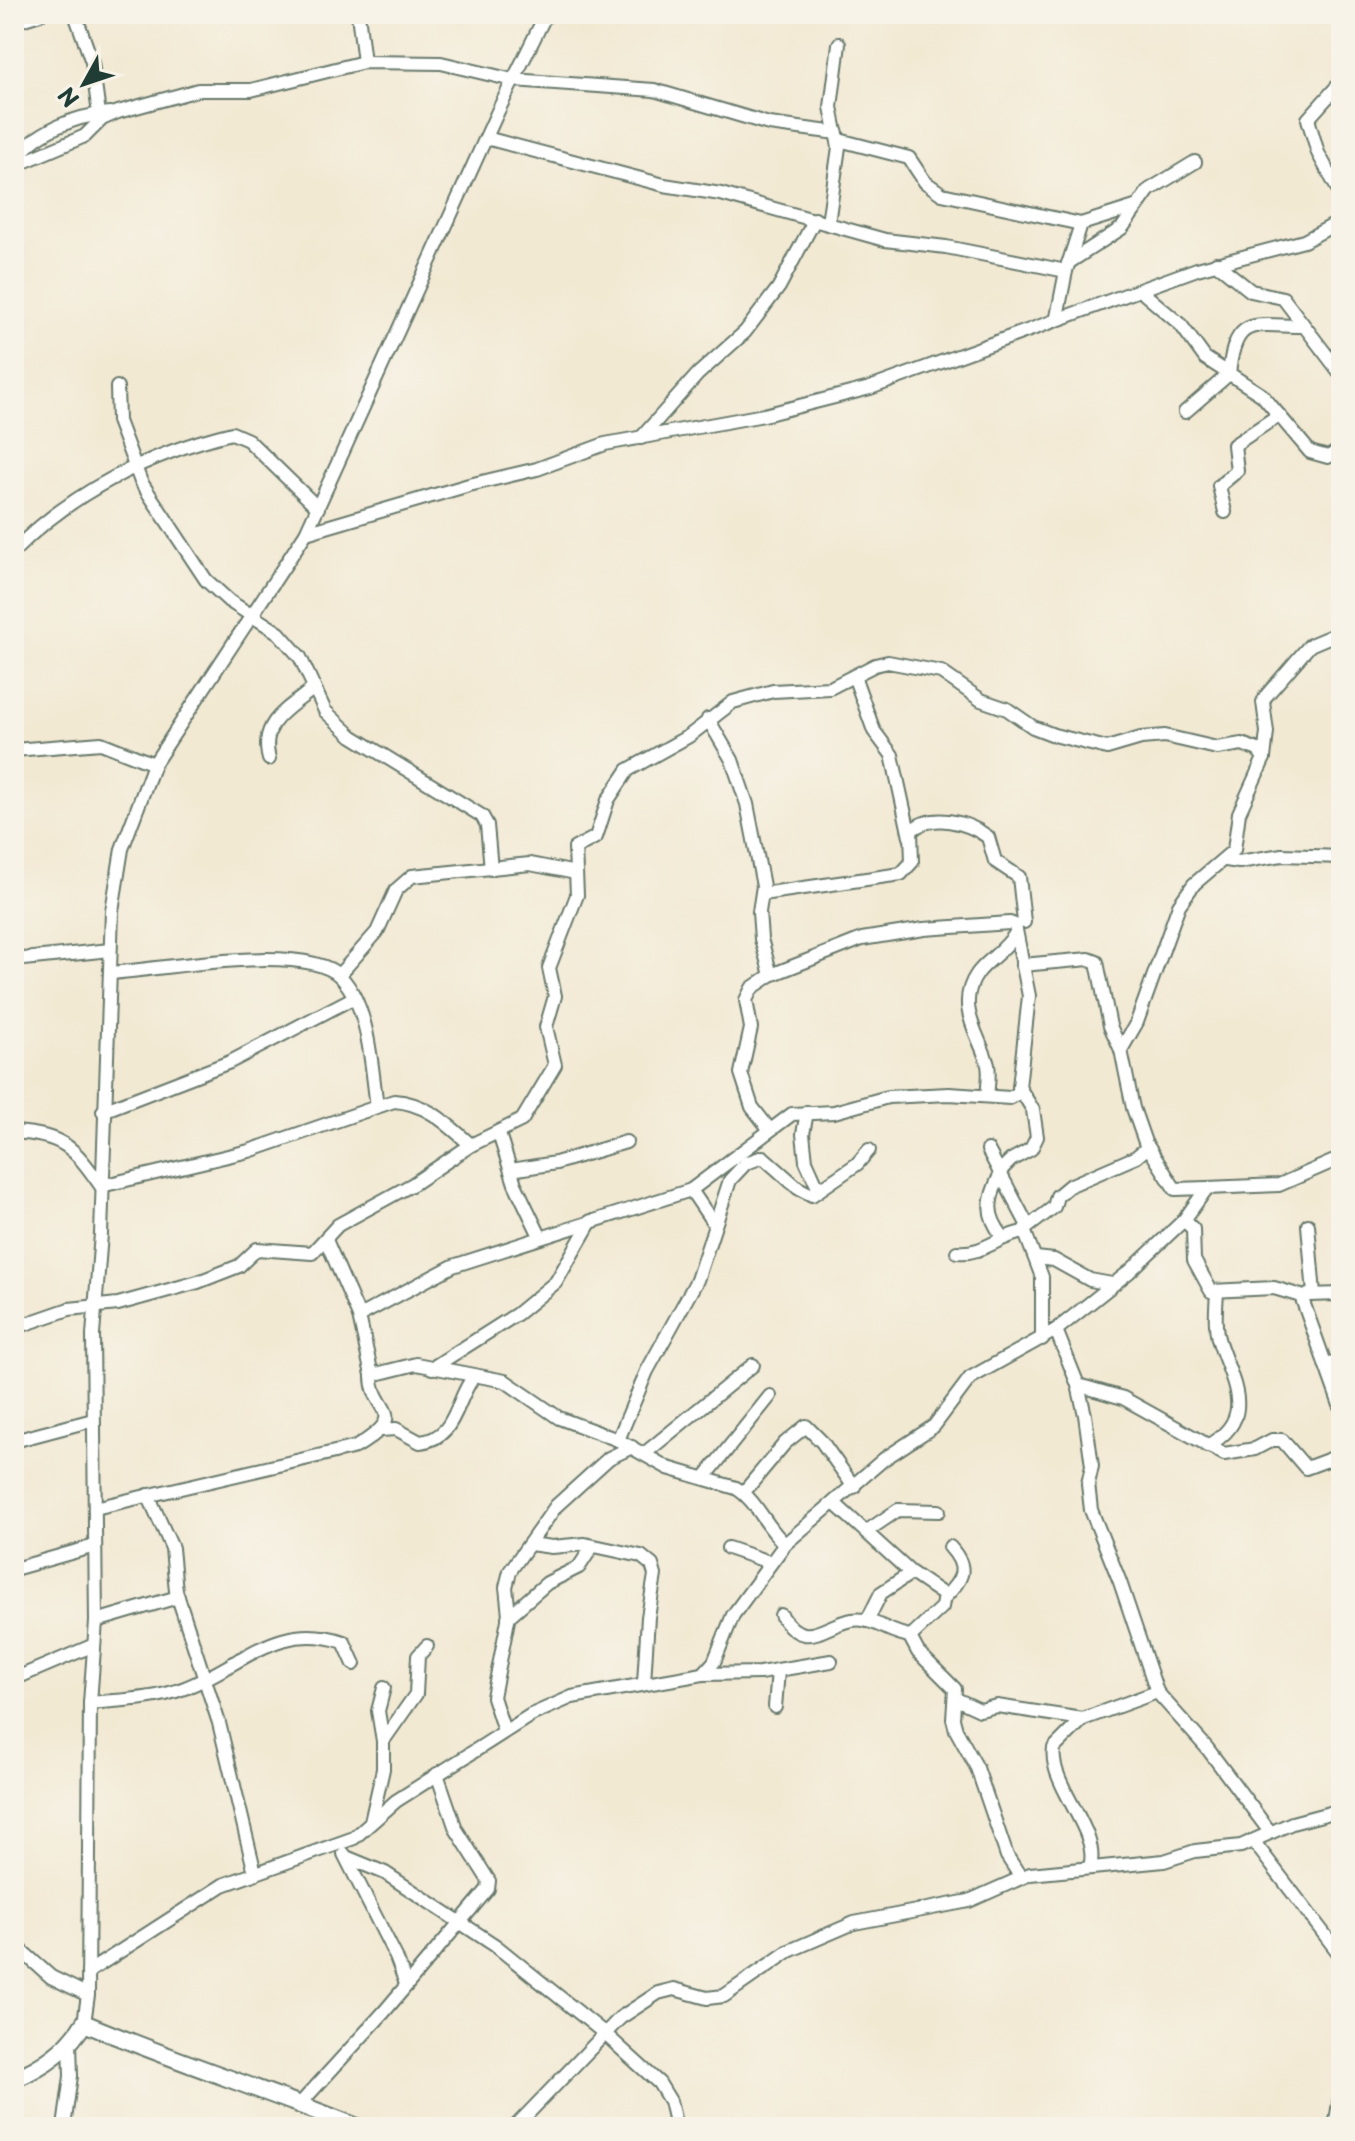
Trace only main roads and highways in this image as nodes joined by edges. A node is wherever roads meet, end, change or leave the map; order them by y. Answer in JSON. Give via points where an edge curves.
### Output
{"nodes":[{"id":1,"x":14,"y":2079,"type":"edge"},
{"id":2,"x":357,"y":2127,"type":"edge"}],
"edges":[{"from":1,"to":2,"type":"main road","via":[[70,2043],[84,2023],[172,2061]]}]}
